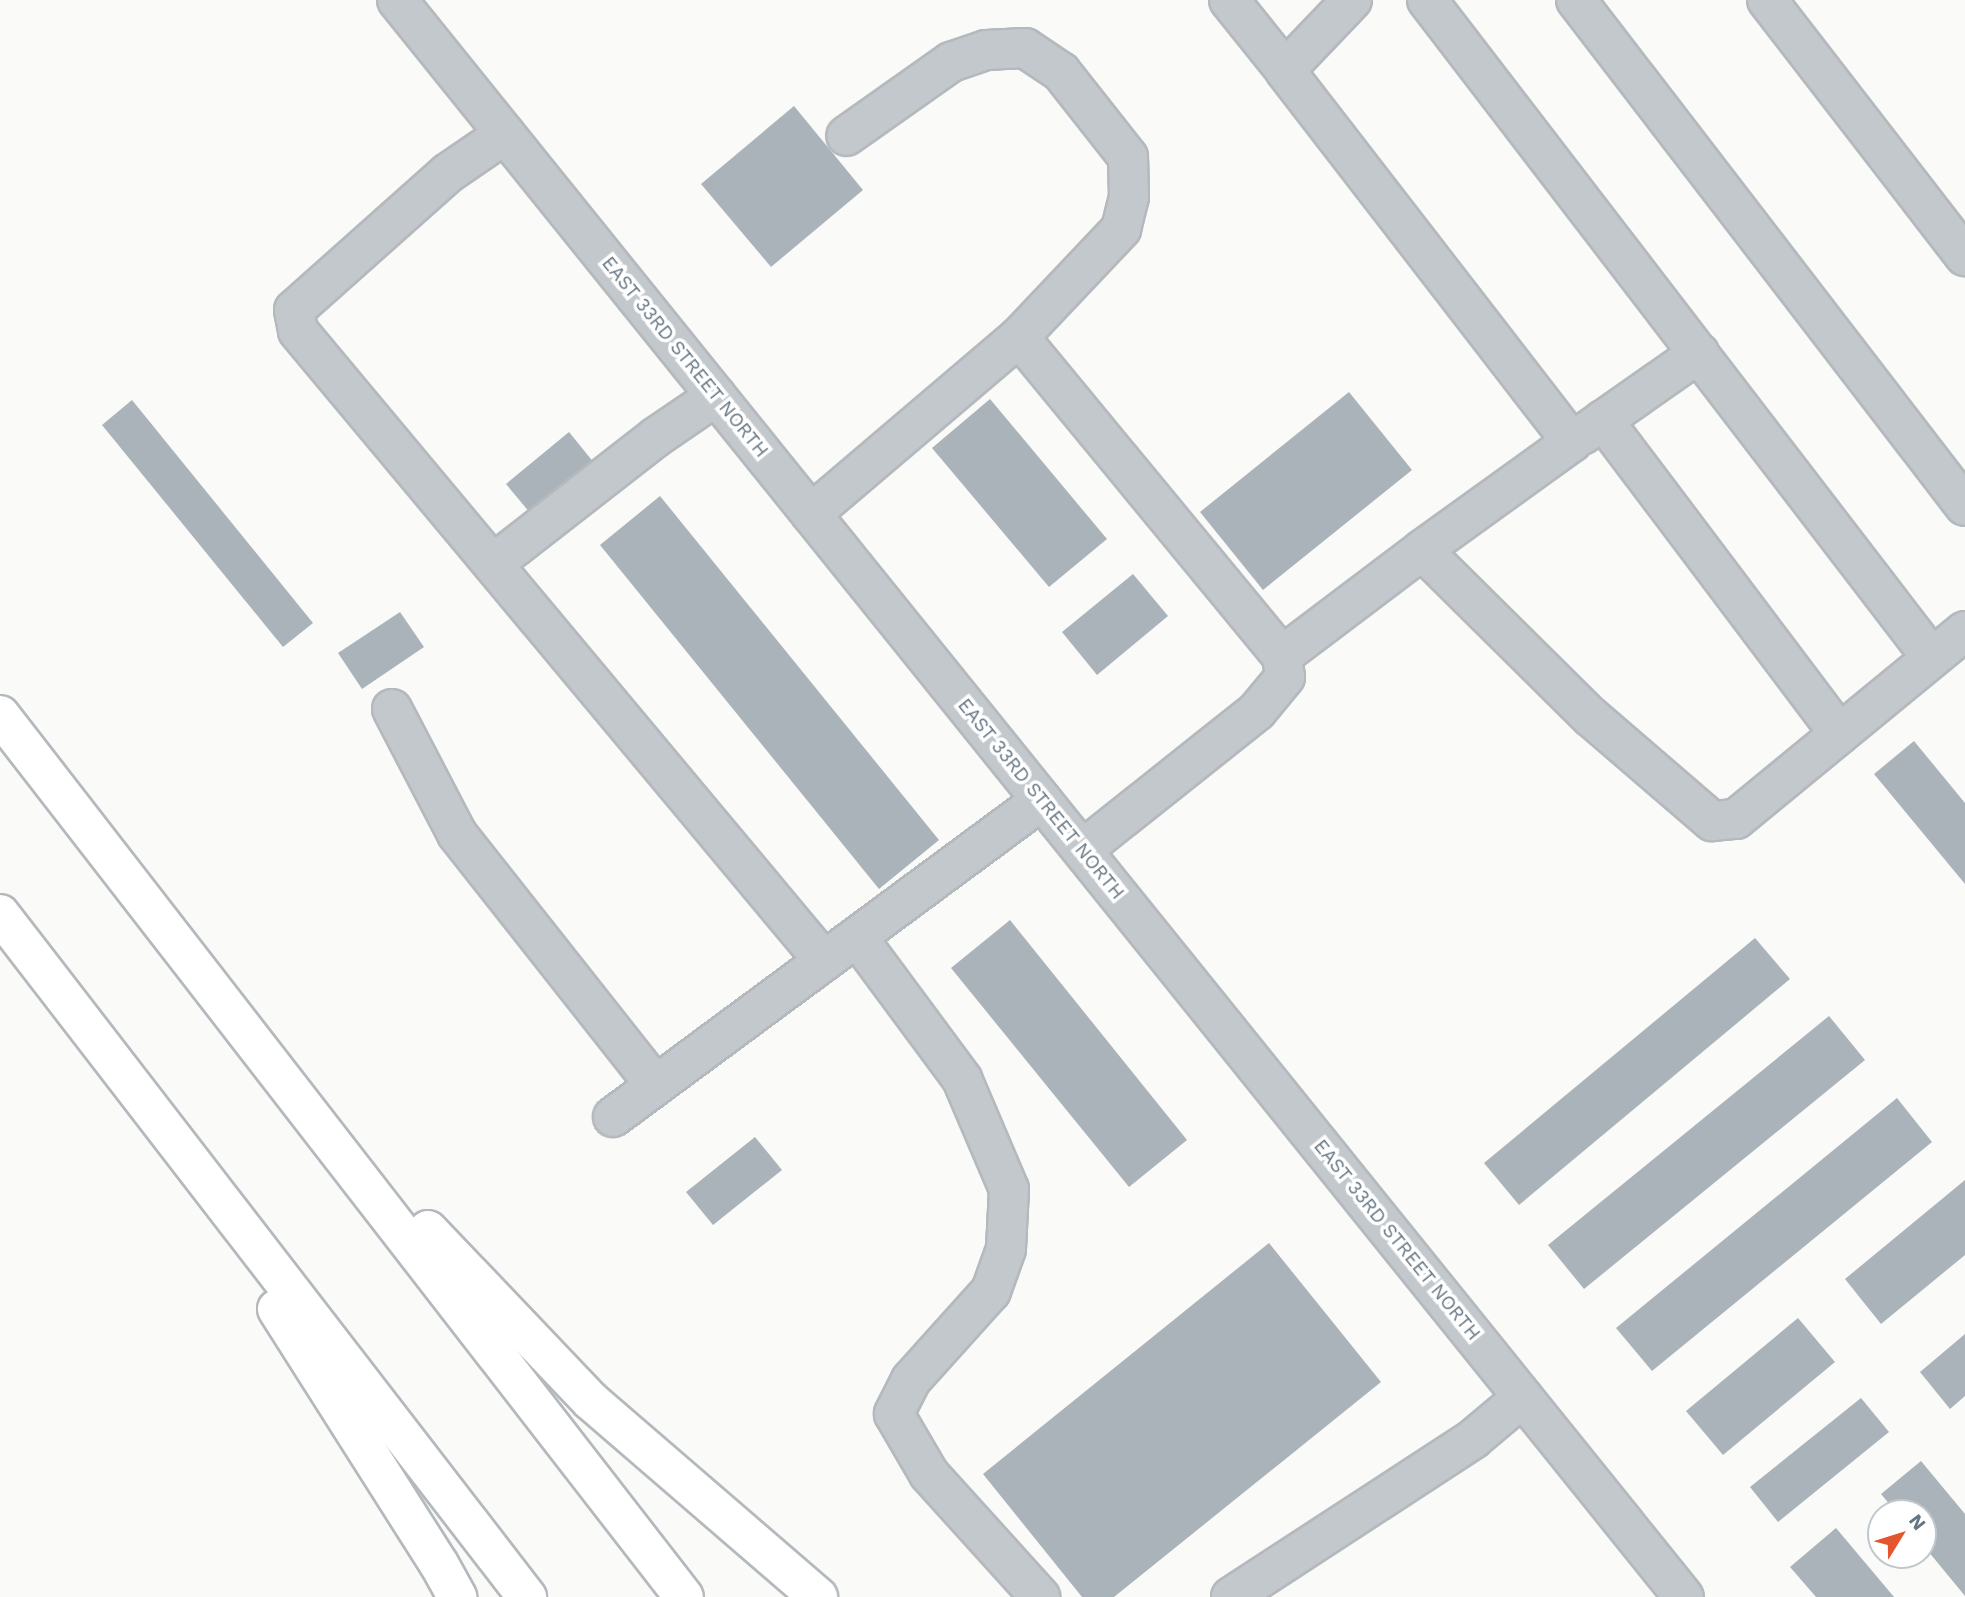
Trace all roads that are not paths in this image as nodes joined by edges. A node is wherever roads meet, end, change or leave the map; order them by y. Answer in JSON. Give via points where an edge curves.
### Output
{"nodes":[{"id":1,"x":397,"y":0,"type":"edge"},
{"id":2,"x":1229,"y":0,"type":"edge"},
{"id":3,"x":1352,"y":0,"type":"edge"},
{"id":4,"x":1427,"y":0,"type":"edge"},
{"id":5,"x":1576,"y":0,"type":"edge"},
{"id":6,"x":1768,"y":0,"type":"edge"},
{"id":7,"x":1285,"y":70,"type":"junction"},
{"id":8,"x":505,"y":134,"type":"junction"},
{"id":9,"x":846,"y":136,"type":"dead end"},
{"id":10,"x":1965,"y":256,"type":"edge"},
{"id":11,"x":1019,"y":337,"type":"junction"},
{"id":12,"x":1699,"y":353,"type":"junction"},
{"id":13,"x":716,"y":396,"type":"junction"},
{"id":14,"x":1603,"y":420,"type":"junction"},
{"id":15,"x":1572,"y":442,"type":"junction"},
{"id":16,"x":1965,"y":506,"type":"edge"},
{"id":17,"x":811,"y":514,"type":"junction"},
{"id":18,"x":1422,"y":550,"type":"junction"},
{"id":19,"x":493,"y":565,"type":"junction"},
{"id":20,"x":1965,"y":631,"type":"edge"},
{"id":21,"x":1282,"y":656,"type":"junction"},
{"id":22,"x":1932,"y":658,"type":"junction"},
{"id":23,"x":392,"y":709,"type":"dead end"},
{"id":24,"x":0,"y":715,"type":"edge"},
{"id":25,"x":1840,"y":734,"type":"junction"},
{"id":26,"x":1042,"y":800,"type":"junction"},
{"id":27,"x":1082,"y":850,"type":"junction"},
{"id":28,"x":0,"y":914,"type":"edge"},
{"id":29,"x":0,"y":919,"type":"edge"},
{"id":30,"x":857,"y":937,"type":"junction"},
{"id":31,"x":824,"y":961,"type":"junction"},
{"id":32,"x":282,"y":1076,"type":"junction"},
{"id":33,"x":655,"y":1085,"type":"junction"},
{"id":34,"x":613,"y":1116,"type":"dead end"},
{"id":35,"x":1523,"y":1397,"type":"junction"},
{"id":36,"x":457,"y":1597,"type":"edge"},
{"id":37,"x":527,"y":1597,"type":"edge"},
{"id":38,"x":684,"y":1597,"type":"edge"},
{"id":39,"x":818,"y":1597,"type":"edge"},
{"id":40,"x":1040,"y":1597,"type":"edge"},
{"id":41,"x":1231,"y":1597,"type":"edge"},
{"id":42,"x":1685,"y":1597,"type":"edge"}],
"edges":[{"from":1,"to":8,"type":"street","name":"EAST 33RD STREET NORTH"},
{"from":2,"to":7,"type":"street"},
{"from":3,"to":7,"type":"street"},
{"from":4,"to":12,"type":"street"},
{"from":5,"to":16,"type":"street"},
{"from":6,"to":10,"type":"street"},
{"from":7,"to":15,"type":"street"},
{"from":8,"to":13,"type":"street","name":"EAST 33RD STREET NORTH"},
{"from":8,"to":19,"type":"street","via":[[448,173],[294,310],[298,331]]},
{"from":9,"to":11,"type":"street","via":[[951,62],[986,50],[1025,48],[1061,72],[1128,157],[1129,197],[1121,229]]},
{"from":11,"to":17,"type":"street"},
{"from":11,"to":21,"type":"street"},
{"from":12,"to":14,"type":"street"},
{"from":12,"to":22,"type":"street"},
{"from":13,"to":17,"type":"street","name":"EAST 33RD STREET NORTH"},
{"from":13,"to":19,"type":"street","via":[[656,437]]},
{"from":14,"to":15,"type":"street"},
{"from":14,"to":25,"type":"street"},
{"from":15,"to":18,"type":"street"},
{"from":17,"to":26,"type":"street","name":"EAST 33RD STREET NORTH"},
{"from":18,"to":21,"type":"street"},
{"from":18,"to":25,"type":"street","via":[[1591,717],[1712,821],[1736,819]]},
{"from":19,"to":31,"type":"street"},
{"from":20,"to":22,"type":"street"},
{"from":21,"to":27,"type":"street","via":[[1285,677],[1256,711]]},
{"from":22,"to":25,"type":"street"},
{"from":23,"to":33,"type":"street","via":[[457,834]]},
{"from":24,"to":32,"type":"highway"},
{"from":26,"to":27,"type":"street","name":"EAST 33RD STREET NORTH"},
{"from":26,"to":30,"type":"street"},
{"from":27,"to":35,"type":"street","name":"EAST 33RD STREET NORTH"},
{"from":28,"to":37,"type":"highway"},
{"from":29,"to":36,"type":"highway","via":[[258,1281]]},
{"from":30,"to":31,"type":"street"},
{"from":30,"to":40,"type":"street","via":[[962,1079],[1009,1189],[1006,1250],[991,1291],[911,1380],[894,1413],[929,1474]]},
{"from":31,"to":33,"type":"street"},
{"from":32,"to":38,"type":"highway"},
{"from":32,"to":39,"type":"highway","via":[[591,1401]]},
{"from":33,"to":34,"type":"street"},
{"from":35,"to":41,"type":"street","via":[[1473,1439]]},
{"from":35,"to":42,"type":"street","name":"EAST 33RD STREET NORTH"}]}
